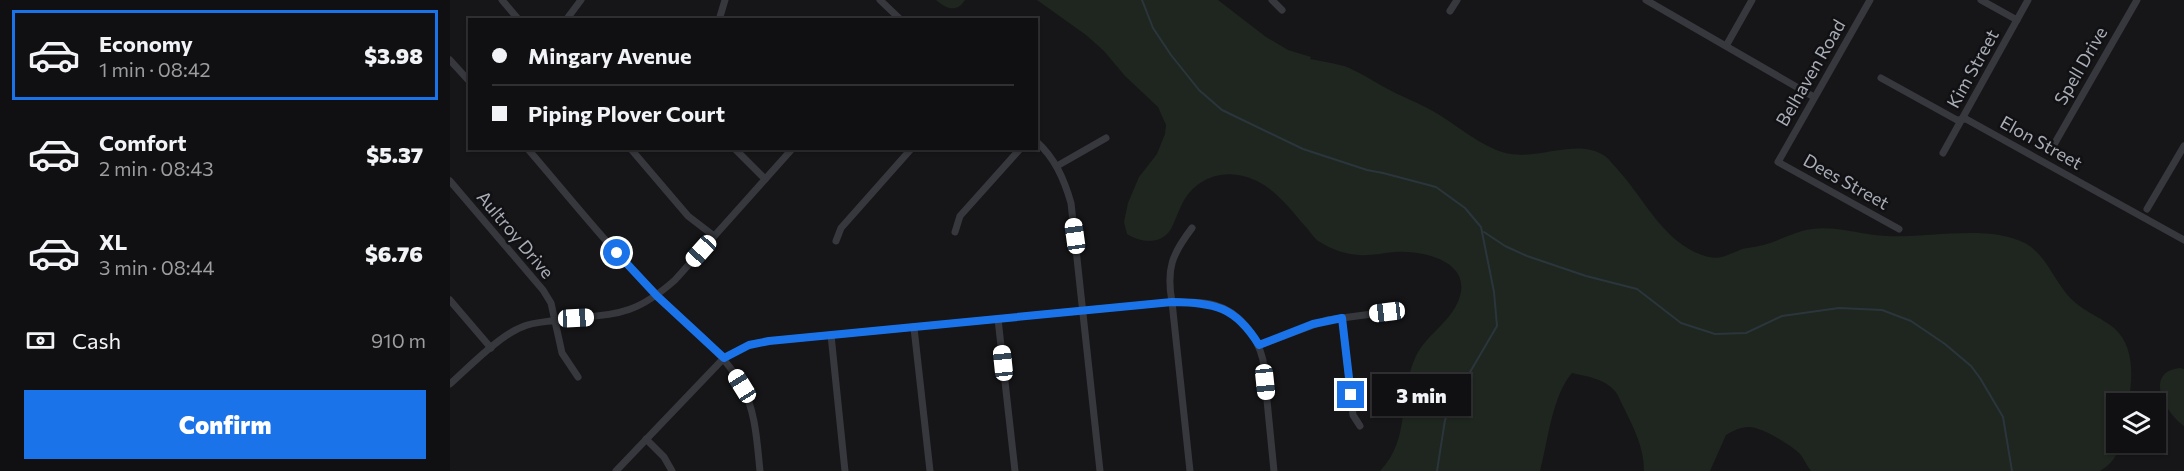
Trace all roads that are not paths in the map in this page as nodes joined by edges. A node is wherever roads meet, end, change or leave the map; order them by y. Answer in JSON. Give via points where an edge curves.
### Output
{"nodes":[{"id":1,"x":502,"y":0,"type":"edge"},
{"id":2,"x":581,"y":0,"type":"edge"},
{"id":3,"x":725,"y":0,"type":"edge"},
{"id":4,"x":880,"y":0,"type":"edge"},
{"id":5,"x":1272,"y":0,"type":"edge"},
{"id":6,"x":1457,"y":0,"type":"edge"},
{"id":7,"x":1646,"y":0,"type":"edge"},
{"id":8,"x":1752,"y":0,"type":"edge"},
{"id":9,"x":1870,"y":0,"type":"edge"},
{"id":10,"x":1981,"y":0,"type":"edge"},
{"id":11,"x":2028,"y":0,"type":"edge"},
{"id":12,"x":2137,"y":0,"type":"edge"},
{"id":13,"x":1282,"y":10,"type":"dead end"},
{"id":14,"x":1450,"y":11,"type":"dead end"},
{"id":15,"x":517,"y":18,"type":"edge"},
{"id":16,"x":568,"y":18,"type":"edge"},
{"id":17,"x":720,"y":18,"type":"edge"},
{"id":18,"x":899,"y":18,"type":"edge"},
{"id":19,"x":2017,"y":20,"type":"junction"},
{"id":20,"x":1726,"y":46,"type":"junction"},
{"id":21,"x":450,"y":60,"type":"edge"},
{"id":22,"x":1881,"y":78,"type":"dead end"},
{"id":23,"x":468,"y":80,"type":"edge"},
{"id":24,"x":1814,"y":97,"type":"junction"},
{"id":25,"x":1962,"y":119,"type":"junction"},
{"id":26,"x":1106,"y":138,"type":"dead end"},
{"id":27,"x":1038,"y":143,"type":"edge"},
{"id":28,"x":2184,"y":146,"type":"edge"},
{"id":29,"x":2052,"y":148,"type":"dead end"},
{"id":30,"x":528,"y":150,"type":"edge"},
{"id":31,"x":632,"y":150,"type":"edge"},
{"id":32,"x":736,"y":150,"type":"edge"},
{"id":33,"x":791,"y":150,"type":"edge"},
{"id":34,"x":910,"y":150,"type":"edge"},
{"id":35,"x":1019,"y":150,"type":"edge"},
{"id":36,"x":1943,"y":153,"type":"dead end"},
{"id":37,"x":1778,"y":162,"type":"joint"},
{"id":38,"x":1057,"y":166,"type":"junction"},
{"id":39,"x":765,"y":179,"type":"junction"},
{"id":40,"x":450,"y":181,"type":"edge"},
{"id":41,"x":2148,"y":209,"type":"dead end"},
{"id":42,"x":1192,"y":228,"type":"dead end"},
{"id":43,"x":1899,"y":229,"type":"dead end"},
{"id":44,"x":955,"y":232,"type":"dead end"},
{"id":45,"x":714,"y":236,"type":"junction"},
{"id":46,"x":2184,"y":240,"type":"edge"},
{"id":47,"x":836,"y":241,"type":"dead end"},
{"id":48,"x":657,"y":296,"type":"junction"},
{"id":49,"x":450,"y":300,"type":"edge"},
{"id":50,"x":1172,"y":302,"type":"junction"},
{"id":51,"x":1084,"y":311,"type":"junction"},
{"id":52,"x":1387,"y":312,"type":"dead end"},
{"id":53,"x":1342,"y":318,"type":"junction"},
{"id":54,"x":998,"y":320,"type":"junction"},
{"id":55,"x":555,"y":321,"type":"junction"},
{"id":56,"x":914,"y":328,"type":"junction"},
{"id":57,"x":831,"y":335,"type":"junction"},
{"id":58,"x":1259,"y":345,"type":"junction"},
{"id":59,"x":492,"y":348,"type":"junction"},
{"id":60,"x":724,"y":358,"type":"junction"},
{"id":61,"x":578,"y":377,"type":"dead end"},
{"id":62,"x":450,"y":384,"type":"edge"},
{"id":63,"x":1360,"y":426,"type":"dead end"},
{"id":64,"x":646,"y":440,"type":"junction"},
{"id":65,"x":616,"y":471,"type":"edge"},
{"id":66,"x":672,"y":471,"type":"edge"},
{"id":67,"x":760,"y":471,"type":"edge"},
{"id":68,"x":845,"y":471,"type":"edge"},
{"id":69,"x":930,"y":471,"type":"edge"},
{"id":70,"x":1015,"y":471,"type":"edge"},
{"id":71,"x":1100,"y":471,"type":"edge"},
{"id":72,"x":1190,"y":471,"type":"edge"},
{"id":73,"x":1274,"y":471,"type":"edge"}],
"edges":[{"from":1,"to":15,"type":"street"},
{"from":2,"to":16,"type":"street"},
{"from":3,"to":17,"type":"street"},
{"from":4,"to":18,"type":"street"},
{"from":5,"to":13,"type":"street"},
{"from":6,"to":14,"type":"street"},
{"from":7,"to":20,"type":"street"},
{"from":8,"to":20,"type":"street"},
{"from":9,"to":24,"type":"street","name":"Belhaven Road"},
{"from":10,"to":19,"type":"street"},
{"from":11,"to":19,"type":"street","name":"Kim Street"},
{"from":12,"to":29,"type":"street","name":"Spell Drive"},
{"from":19,"to":25,"type":"street","name":"Kim Street"},
{"from":20,"to":24,"type":"street"},
{"from":21,"to":23,"type":"street"},
{"from":22,"to":25,"type":"street","name":"Elon Street","via":[[1957,120]]},
{"from":24,"to":37,"type":"street","name":"Belhaven Road"},
{"from":25,"to":36,"type":"street","name":"Kim Street"},
{"from":25,"to":46,"type":"street","name":"Elon Street"},
{"from":26,"to":38,"type":"street"},
{"from":27,"to":38,"type":"street"},
{"from":28,"to":41,"type":"street"},
{"from":30,"to":48,"type":"street"},
{"from":31,"to":45,"type":"street","via":[[681,208]]},
{"from":32,"to":39,"type":"street"},
{"from":33,"to":39,"type":"street"},
{"from":34,"to":47,"type":"street","via":[[841,228]]},
{"from":35,"to":44,"type":"street","via":[[960,216]]},
{"from":37,"to":43,"type":"street","name":"Dees Street"},
{"from":38,"to":51,"type":"street","via":[[1071,203]]},
{"from":39,"to":45,"type":"street"},
{"from":40,"to":55,"type":"street","name":"Aultroy Drive","via":[[543,290]]},
{"from":42,"to":50,"type":"street","via":[[1176,250],[1168,283]]},
{"from":45,"to":48,"type":"street"},
{"from":48,"to":55,"type":"street","via":[[622,313]]},
{"from":48,"to":60,"type":"street"},
{"from":49,"to":59,"type":"street"},
{"from":50,"to":51,"type":"street"},
{"from":50,"to":58,"type":"street","via":[[1216,305],[1227,310]]},
{"from":50,"to":72,"type":"street"},
{"from":51,"to":54,"type":"street"},
{"from":51,"to":71,"type":"street"},
{"from":52,"to":53,"type":"street"},
{"from":53,"to":58,"type":"street","via":[[1313,324]]},
{"from":53,"to":63,"type":"street","via":[[1353,415]]},
{"from":54,"to":56,"type":"street"},
{"from":54,"to":70,"type":"street"},
{"from":55,"to":59,"type":"street","via":[[522,327]]},
{"from":55,"to":61,"type":"street","name":"Aultroy Drive","via":[[562,354]]},
{"from":56,"to":57,"type":"street"},
{"from":56,"to":69,"type":"street"},
{"from":57,"to":60,"type":"street","via":[[749,345]]},
{"from":57,"to":68,"type":"street"},
{"from":58,"to":73,"type":"street"},
{"from":59,"to":62,"type":"street"},
{"from":60,"to":64,"type":"street"},
{"from":60,"to":67,"type":"street","via":[[748,398]]},
{"from":64,"to":65,"type":"street"},
{"from":64,"to":66,"type":"street"}]}
